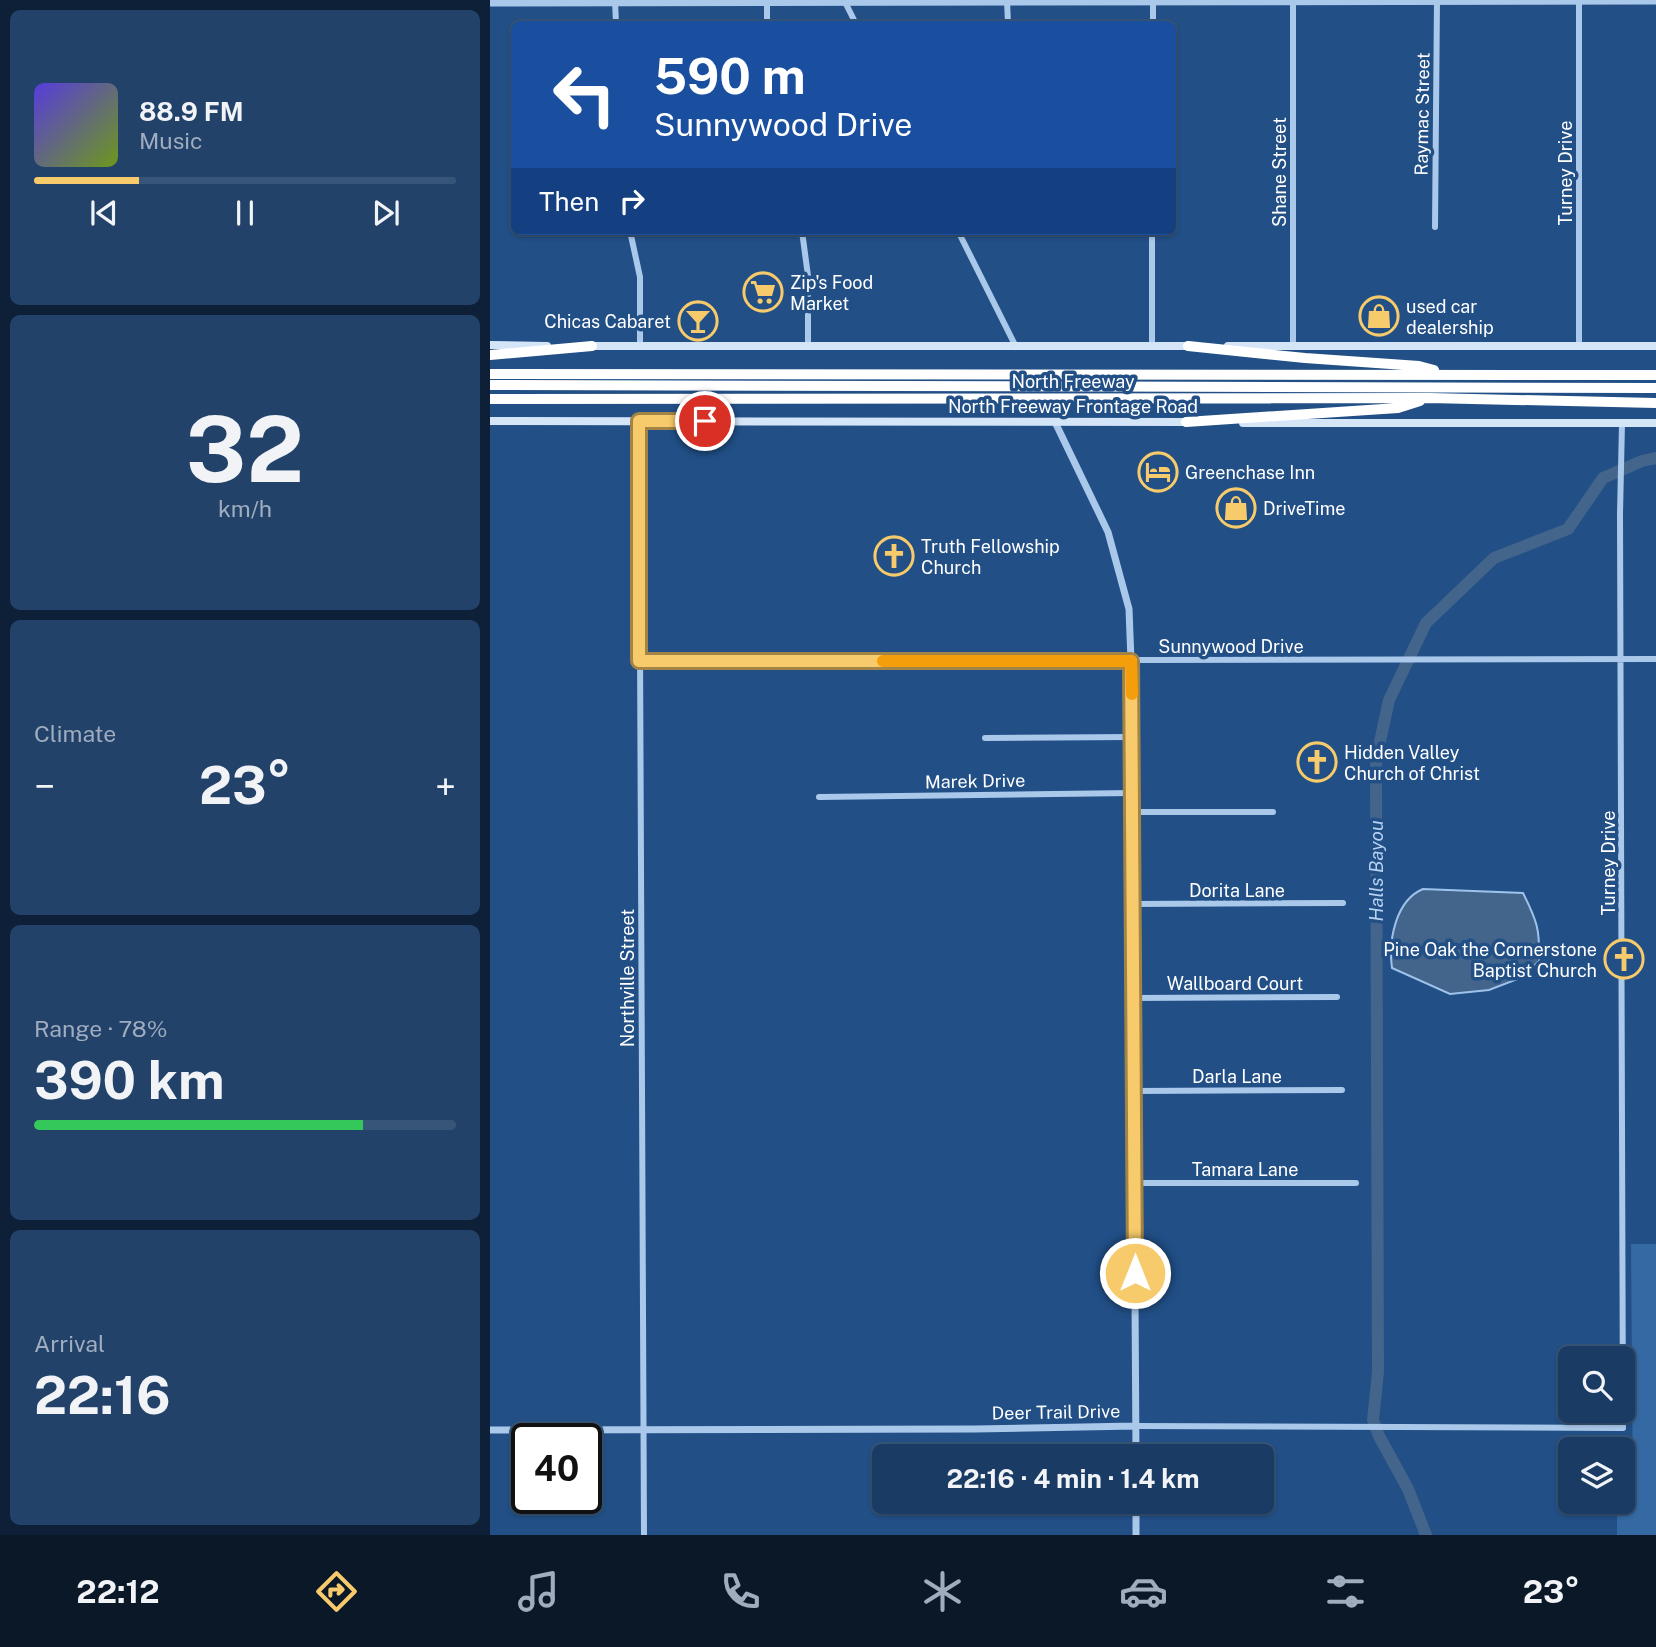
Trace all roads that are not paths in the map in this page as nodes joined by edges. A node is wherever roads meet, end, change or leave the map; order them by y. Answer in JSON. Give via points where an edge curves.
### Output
{"nodes":[{"id":1,"x":1437,"y":0,"type":"edge"},
{"id":2,"x":1579,"y":0,"type":"edge"},
{"id":3,"x":615,"y":1,"type":"edge"},
{"id":4,"x":844,"y":1,"type":"edge"},
{"id":5,"x":1007,"y":1,"type":"edge"},
{"id":6,"x":1153,"y":1,"type":"edge"},
{"id":7,"x":1293,"y":1,"type":"edge"},
{"id":8,"x":1656,"y":1,"type":"edge"},
{"id":9,"x":767,"y":2,"type":"junction"},
{"id":10,"x":490,"y":3,"type":"edge"},
{"id":11,"x":616,"y":21,"type":"edge"},
{"id":12,"x":767,"y":21,"type":"edge"},
{"id":13,"x":854,"y":21,"type":"edge"},
{"id":14,"x":1008,"y":21,"type":"edge"},
{"id":15,"x":1153,"y":21,"type":"edge"},
{"id":16,"x":1435,"y":228,"type":"dead end"},
{"id":17,"x":631,"y":235,"type":"edge"},
{"id":18,"x":803,"y":235,"type":"edge"},
{"id":19,"x":960,"y":235,"type":"edge"},
{"id":20,"x":1152,"y":235,"type":"edge"},
{"id":21,"x":490,"y":345,"type":"edge"},
{"id":22,"x":1293,"y":345,"type":"junction"},
{"id":23,"x":592,"y":346,"type":"junction"},
{"id":24,"x":639,"y":346,"type":"junction"},
{"id":25,"x":808,"y":346,"type":"junction"},
{"id":26,"x":1188,"y":346,"type":"junction"},
{"id":27,"x":1579,"y":346,"type":"junction"},
{"id":28,"x":1656,"y":346,"type":"edge"},
{"id":29,"x":1016,"y":347,"type":"junction"},
{"id":30,"x":1152,"y":347,"type":"junction"},
{"id":31,"x":490,"y":355,"type":"edge"},
{"id":32,"x":490,"y":374,"type":"edge"},
{"id":33,"x":1447,"y":374,"type":"junction"},
{"id":34,"x":1656,"y":374,"type":"edge"},
{"id":35,"x":490,"y":385,"type":"edge"},
{"id":36,"x":1656,"y":388,"type":"edge"},
{"id":37,"x":1429,"y":398,"type":"junction"},
{"id":38,"x":490,"y":399,"type":"edge"},
{"id":39,"x":1656,"y":403,"type":"edge"},
{"id":40,"x":490,"y":421,"type":"edge"},
{"id":41,"x":639,"y":421,"type":"junction"},
{"id":42,"x":1055,"y":422,"type":"junction"},
{"id":43,"x":1186,"y":422,"type":"junction"},
{"id":44,"x":1622,"y":423,"type":"junction"},
{"id":45,"x":1656,"y":423,"type":"edge"},
{"id":46,"x":1621,"y":659,"type":"junction"},
{"id":47,"x":1656,"y":659,"type":"edge"},
{"id":48,"x":639,"y":661,"type":"junction"},
{"id":49,"x":1131,"y":661,"type":"junction"},
{"id":50,"x":1132,"y":737,"type":"junction"},
{"id":51,"x":985,"y":738,"type":"dead end"},
{"id":52,"x":1132,"y":793,"type":"junction"},
{"id":53,"x":819,"y":797,"type":"dead end"},
{"id":54,"x":1132,"y":811,"type":"junction"},
{"id":55,"x":1273,"y":812,"type":"dead end"},
{"id":56,"x":1343,"y":903,"type":"dead end"},
{"id":57,"x":1132,"y":904,"type":"junction"},
{"id":58,"x":1337,"y":997,"type":"dead end"},
{"id":59,"x":1133,"y":998,"type":"junction"},
{"id":60,"x":1342,"y":1090,"type":"dead end"},
{"id":61,"x":1134,"y":1091,"type":"junction"},
{"id":62,"x":1134,"y":1183,"type":"junction"},
{"id":63,"x":1356,"y":1183,"type":"dead end"},
{"id":64,"x":1136,"y":1426,"type":"junction"},
{"id":65,"x":644,"y":1429,"type":"junction"},
{"id":66,"x":1623,"y":1429,"type":"joint"},
{"id":67,"x":490,"y":1430,"type":"edge"},
{"id":68,"x":1136,"y":1444,"type":"edge"},
{"id":69,"x":1136,"y":1514,"type":"edge"},
{"id":70,"x":644,"y":1535,"type":"edge"},
{"id":71,"x":1136,"y":1535,"type":"edge"}],
"edges":[{"from":1,"to":2,"type":"street"},
{"from":1,"to":7,"type":"street"},
{"from":1,"to":16,"type":"street","name":"Raymac Street"},
{"from":2,"to":8,"type":"street"},
{"from":2,"to":27,"type":"street","name":"Turney Drive"},
{"from":3,"to":9,"type":"street"},
{"from":3,"to":10,"type":"street"},
{"from":3,"to":11,"type":"street"},
{"from":4,"to":5,"type":"street"},
{"from":4,"to":9,"type":"street"},
{"from":4,"to":13,"type":"street"},
{"from":5,"to":6,"type":"street"},
{"from":5,"to":14,"type":"street"},
{"from":6,"to":7,"type":"street"},
{"from":6,"to":15,"type":"street"},
{"from":7,"to":22,"type":"street","name":"Shane Street"},
{"from":9,"to":12,"type":"street"},
{"from":17,"to":24,"type":"street","via":[[640,277]]},
{"from":18,"to":25,"type":"street"},
{"from":19,"to":29,"type":"street"},
{"from":20,"to":30,"type":"street"},
{"from":21,"to":23,"type":"main road"},
{"from":22,"to":26,"type":"main road"},
{"from":22,"to":27,"type":"main road"},
{"from":23,"to":24,"type":"main road"},
{"from":23,"to":31,"type":"highway"},
{"from":24,"to":25,"type":"main road"},
{"from":25,"to":29,"type":"main road"},
{"from":26,"to":30,"type":"main road"},
{"from":26,"to":33,"type":"highway","via":[[1419,366]]},
{"from":27,"to":28,"type":"main road"},
{"from":29,"to":30,"type":"main road"},
{"from":32,"to":33,"type":"highway","name":"North Freeway"},
{"from":33,"to":34,"type":"highway","name":"North Freeway"},
{"from":35,"to":36,"type":"highway","name":"North Freeway"},
{"from":37,"to":38,"type":"highway","name":"North Freeway"},
{"from":37,"to":39,"type":"highway","name":"North Freeway"},
{"from":37,"to":43,"type":"highway","via":[[1398,408]]},
{"from":40,"to":41,"type":"main road","name":"North Freeway Frontage Road"},
{"from":41,"to":42,"type":"main road","name":"North Freeway Frontage Road"},
{"from":41,"to":48,"type":"street","name":"Northville Street"},
{"from":42,"to":43,"type":"main road","name":"North Freeway Frontage Road"},
{"from":42,"to":49,"type":"street","via":[[1108,531],[1129,609]]},
{"from":43,"to":44,"type":"main road","name":"North Freeway Frontage Road"},
{"from":44,"to":45,"type":"main road","name":"North Freeway Frontage Road"},
{"from":44,"to":46,"type":"street","name":"Turney Drive"},
{"from":46,"to":47,"type":"street","name":"Sunnywood Drive"},
{"from":46,"to":49,"type":"street","name":"Sunnywood Drive"},
{"from":46,"to":66,"type":"street","name":"Turney Drive"},
{"from":48,"to":49,"type":"street","name":"Sunnywood Drive"},
{"from":48,"to":65,"type":"street","name":"Northville Street"},
{"from":49,"to":50,"type":"street"},
{"from":50,"to":51,"type":"street"},
{"from":50,"to":52,"type":"street"},
{"from":52,"to":53,"type":"street","name":"Marek Drive"},
{"from":52,"to":54,"type":"street"},
{"from":54,"to":55,"type":"street"},
{"from":54,"to":57,"type":"street"},
{"from":56,"to":57,"type":"street","name":"Dorita Lane"},
{"from":57,"to":59,"type":"street"},
{"from":58,"to":59,"type":"street","name":"Wallboard Court"},
{"from":59,"to":61,"type":"street"},
{"from":60,"to":61,"type":"street","name":"Darla Lane"},
{"from":61,"to":62,"type":"street"},
{"from":62,"to":63,"type":"street","name":"Tamara Lane"},
{"from":62,"to":64,"type":"street"},
{"from":64,"to":65,"type":"street","name":"Deer Trail Drive"},
{"from":64,"to":66,"type":"street","name":"Deer Trail Drive"},
{"from":64,"to":68,"type":"street"},
{"from":65,"to":67,"type":"street","name":"Deer Trail Drive"},
{"from":65,"to":70,"type":"street","name":"Northville Street"},
{"from":69,"to":71,"type":"street"}]}
